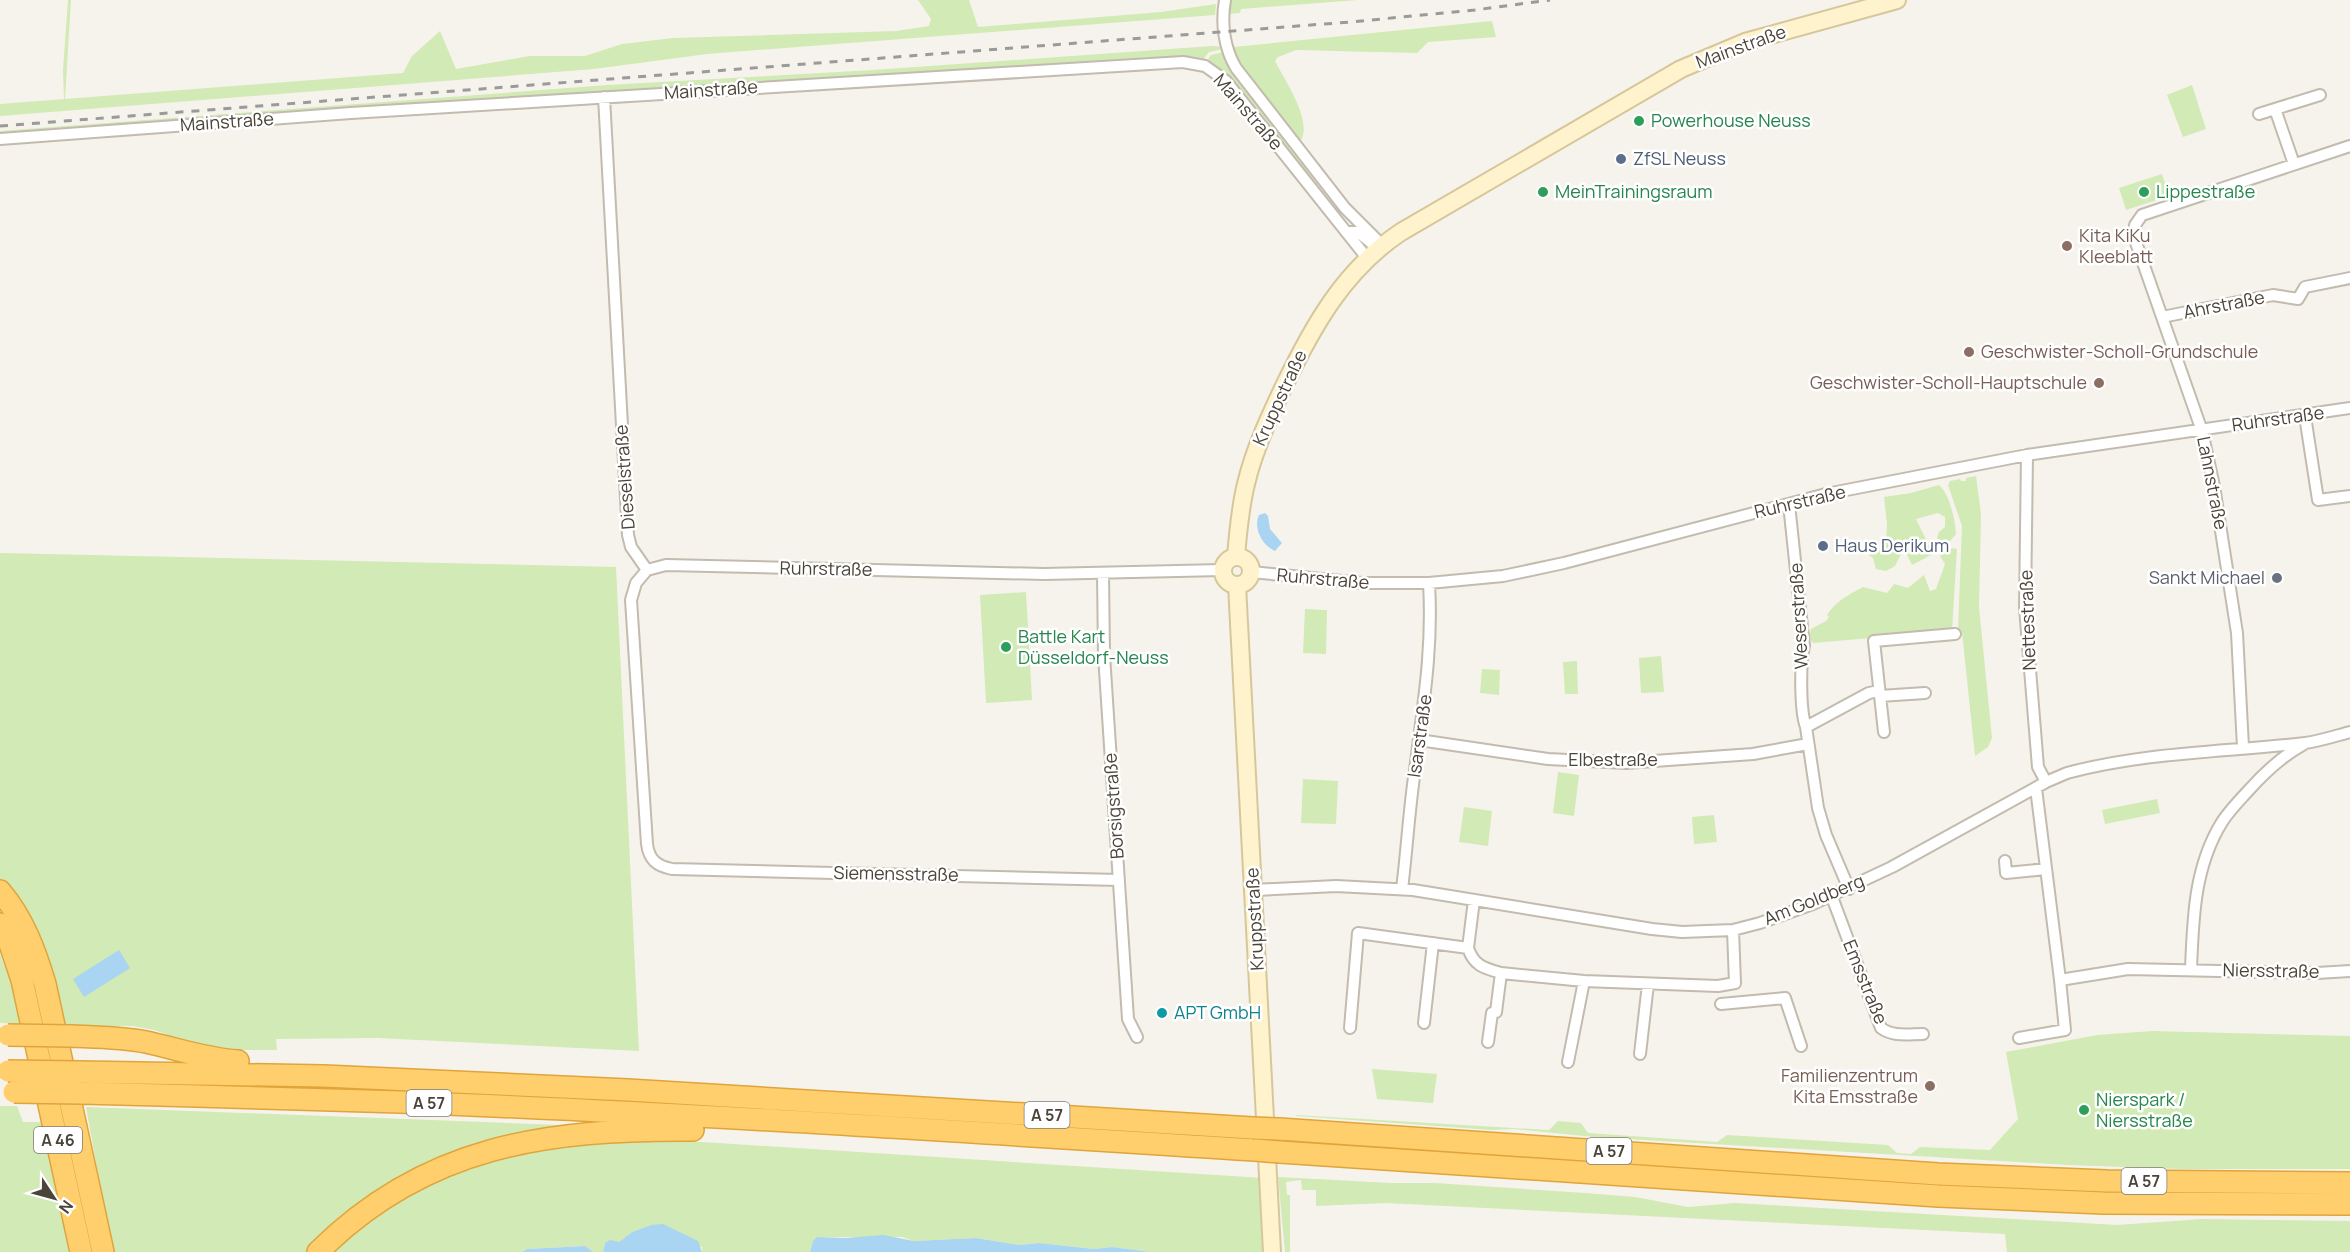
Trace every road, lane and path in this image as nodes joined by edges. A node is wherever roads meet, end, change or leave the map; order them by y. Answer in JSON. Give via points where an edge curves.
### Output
{"nodes":[{"id":1,"x":1225,"y":0,"type":"edge"},
{"id":2,"x":1897,"y":0,"type":"edge"},
{"id":3,"x":2320,"y":94,"type":"dead end"},
{"id":4,"x":604,"y":97,"type":"junction"},
{"id":5,"x":2275,"y":109,"type":"junction"},
{"id":6,"x":2259,"y":114,"type":"dead end"},
{"id":7,"x":0,"y":139,"type":"edge"},
{"id":8,"x":2350,"y":146,"type":"edge"},
{"id":9,"x":2294,"y":164,"type":"junction"},
{"id":10,"x":1345,"y":208,"type":"junction"},
{"id":11,"x":1346,"y":232,"type":"junction"},
{"id":12,"x":1373,"y":253,"type":"junction"},
{"id":13,"x":2350,"y":278,"type":"edge"},
{"id":14,"x":2162,"y":317,"type":"junction"},
{"id":15,"x":2350,"y":408,"type":"edge"},
{"id":16,"x":2305,"y":416,"type":"junction"},
{"id":17,"x":2202,"y":431,"type":"junction"},
{"id":18,"x":2027,"y":455,"type":"junction"},
{"id":19,"x":2350,"y":496,"type":"edge"},
{"id":20,"x":1789,"y":504,"type":"junction"},
{"id":21,"x":1236,"y":556,"type":"junction"},
{"id":22,"x":647,"y":570,"type":"junction"},
{"id":23,"x":1222,"y":570,"type":"junction"},
{"id":24,"x":1251,"y":572,"type":"junction"},
{"id":25,"x":1103,"y":573,"type":"junction"},
{"id":26,"x":1429,"y":583,"type":"junction"},
{"id":27,"x":1237,"y":585,"type":"junction"},
{"id":28,"x":1955,"y":634,"type":"dead end"},
{"id":29,"x":1925,"y":693,"type":"dead end"},
{"id":30,"x":1880,"y":694,"type":"junction"},
{"id":31,"x":1806,"y":727,"type":"junction"},
{"id":32,"x":1884,"y":732,"type":"dead end"},
{"id":33,"x":2350,"y":732,"type":"edge"},
{"id":34,"x":1419,"y":740,"type":"junction"},
{"id":35,"x":2307,"y":742,"type":"junction"},
{"id":36,"x":1808,"y":744,"type":"junction"},
{"id":37,"x":2243,"y":747,"type":"junction"},
{"id":38,"x":2041,"y":785,"type":"junction"},
{"id":39,"x":2005,"y":861,"type":"dead end"},
{"id":40,"x":2046,"y":869,"type":"junction"},
{"id":41,"x":1119,"y":880,"type":"junction"},
{"id":42,"x":1849,"y":888,"type":"junction"},
{"id":43,"x":1402,"y":889,"type":"junction"},
{"id":44,"x":1254,"y":890,"type":"junction"},
{"id":45,"x":0,"y":891,"type":"edge"},
{"id":46,"x":1832,"y":897,"type":"junction"},
{"id":47,"x":1474,"y":900,"type":"junction"},
{"id":48,"x":0,"y":924,"type":"edge"},
{"id":49,"x":1733,"y":930,"type":"junction"},
{"id":50,"x":1433,"y":943,"type":"junction"},
{"id":51,"x":1468,"y":948,"type":"junction"},
{"id":52,"x":2191,"y":969,"type":"junction"},
{"id":53,"x":2350,"y":971,"type":"edge"},
{"id":54,"x":1501,"y":973,"type":"junction"},
{"id":55,"x":2060,"y":980,"type":"junction"},
{"id":56,"x":1584,"y":981,"type":"junction"},
{"id":57,"x":1648,"y":984,"type":"junction"},
{"id":58,"x":1718,"y":986,"type":"junction"},
{"id":59,"x":1424,"y":1023,"type":"dead end"},
{"id":60,"x":1350,"y":1028,"type":"dead end"},
{"id":61,"x":1923,"y":1034,"type":"dead end"},
{"id":62,"x":4,"y":1035,"type":"edge"},
{"id":63,"x":1137,"y":1037,"type":"dead end"},
{"id":64,"x":2019,"y":1038,"type":"dead end"},
{"id":65,"x":1488,"y":1042,"type":"dead end"},
{"id":66,"x":1801,"y":1046,"type":"dead end"},
{"id":67,"x":1640,"y":1054,"type":"dead end"},
{"id":68,"x":1568,"y":1062,"type":"dead end"},
{"id":69,"x":4,"y":1071,"type":"edge"},
{"id":70,"x":324,"y":1076,"type":"junction"},
{"id":71,"x":7,"y":1092,"type":"edge"},
{"id":72,"x":776,"y":1120,"type":"junction"},
{"id":73,"x":2350,"y":1183,"type":"edge"},
{"id":74,"x":2350,"y":1204,"type":"edge"},
{"id":75,"x":81,"y":1252,"type":"edge"},
{"id":76,"x":103,"y":1252,"type":"edge"},
{"id":77,"x":318,"y":1252,"type":"edge"},
{"id":78,"x":1272,"y":1252,"type":"edge"}],
"edges":[{"from":1,"to":10,"type":"street","name":"Mainstraße","via":[[1227,47],[1236,68]]},
{"from":2,"to":12,"type":"street","name":"Mainstraße","via":[[1745,42],[1681,69],[1417,222]]},
{"from":3,"to":5,"type":"street"},
{"from":4,"to":7,"type":"street","name":"Mainstraße"},
{"from":4,"to":11,"type":"street","name":"Mainstraße","via":[[1191,62],[1213,70],[1226,81]]},
{"from":4,"to":22,"type":"street","name":"Dieselstraße","via":[[628,535]]},
{"from":5,"to":6,"type":"street"},
{"from":5,"to":9,"type":"street"},
{"from":8,"to":9,"type":"street"},
{"from":9,"to":14,"type":"street","name":"Lahnstraße","via":[[2142,215],[2133,229],[2134,237]]},
{"from":10,"to":11,"type":"street"},
{"from":10,"to":12,"type":"street","via":[[1376,238]]},
{"from":11,"to":12,"type":"street","name":"Mainstraße"},
{"from":11,"to":12,"type":"street","via":[[1358,232]]},
{"from":12,"to":21,"type":"street","name":"Kruppstraße","via":[[1338,291],[1316,324],[1264,430],[1246,483]]},
{"from":13,"to":14,"type":"street","name":"Ahrstraße","via":[[2305,287],[2298,299],[2273,295]]},
{"from":14,"to":17,"type":"street","name":"Lahnstraße"},
{"from":15,"to":16,"type":"street","name":"Ruhrstraße"},
{"from":16,"to":17,"type":"street","name":"Ruhrstraße"},
{"from":16,"to":19,"type":"street","via":[[2318,500]]},
{"from":17,"to":18,"type":"street","name":"Ruhrstraße"},
{"from":17,"to":37,"type":"street","name":"Lahnstraße","via":[[2237,633]]},
{"from":18,"to":20,"type":"street","name":"Ruhrstraße"},
{"from":18,"to":38,"type":"street","name":"Nettestraße","via":[[2025,608]]},
{"from":20,"to":26,"type":"street","name":"Ruhrstraße","via":[[1564,563],[1503,576]]},
{"from":20,"to":31,"type":"street","name":"Weserstraße","via":[[1803,636],[1802,711]]},
{"from":21,"to":23,"type":"street","via":[[1225,562]]},
{"from":21,"to":24,"type":"street","via":[[1245,559]]},
{"from":22,"to":25,"type":"street","name":"Ruhrstraße","via":[[666,565]]},
{"from":22,"to":41,"type":"street","name":"Siemensstraße","via":[[636,583],[631,600],[647,844],[656,864],[672,869]]},
{"from":23,"to":25,"type":"street","name":"Ruhrstraße"},
{"from":23,"to":27,"type":"street","via":[[1225,579]]},
{"from":24,"to":26,"type":"street","name":"Ruhrstraße","via":[[1323,581]]},
{"from":24,"to":27,"type":"street","via":[[1247,581]]},
{"from":25,"to":41,"type":"street","name":"Borsigstraße","via":[[1104,655]]},
{"from":26,"to":34,"type":"street","name":"Isarstraße","via":[[1432,624]]},
{"from":27,"to":44,"type":"street","name":"Kruppstraße"},
{"from":28,"to":30,"type":"street","via":[[1874,641]]},
{"from":29,"to":30,"type":"street"},
{"from":30,"to":31,"type":"street","via":[[1869,693]]},
{"from":30,"to":32,"type":"street"},
{"from":31,"to":36,"type":"street","name":"Weserstraße"},
{"from":33,"to":35,"type":"street","name":"Am Goldberg"},
{"from":34,"to":36,"type":"street","name":"Elbestraße","via":[[1548,759],[1626,763],[1753,754]]},
{"from":34,"to":43,"type":"street","name":"Isarstraße"},
{"from":35,"to":37,"type":"street","name":"Am Goldberg"},
{"from":35,"to":52,"type":"street","via":[[2270,768],[2228,813],[2216,834],[2202,869],[2194,907]]},
{"from":36,"to":42,"type":"street","name":"Weserstraße","via":[[1818,808]]},
{"from":37,"to":38,"type":"street","name":"Am Goldberg","via":[[2100,765],[2067,773]]},
{"from":38,"to":40,"type":"street"},
{"from":38,"to":42,"type":"street","name":"Am Goldberg"},
{"from":39,"to":40,"type":"street","via":[[2006,873]]},
{"from":40,"to":55,"type":"street"},
{"from":41,"to":63,"type":"street","name":"Borsigstraße","via":[[1128,1019]]},
{"from":42,"to":46,"type":"street","name":"Am Goldberg"},
{"from":43,"to":44,"type":"street","name":"Am Goldberg","via":[[1336,886]]},
{"from":43,"to":47,"type":"street","name":"Am Goldberg"},
{"from":44,"to":78,"type":"street","name":"Kruppstraße"},
{"from":45,"to":76,"type":"highway","via":[[23,925],[45,984]]},
{"from":46,"to":49,"type":"street","name":"Am Goldberg"},
{"from":46,"to":61,"type":"street","name":"Emsstraße","via":[[1881,1028],[1902,1035]]},
{"from":47,"to":49,"type":"street","name":"Am Goldberg","via":[[1652,929]]},
{"from":47,"to":51,"type":"street"},
{"from":48,"to":75,"type":"highway","number":"A 46","via":[[22,980]]},
{"from":49,"to":58,"type":"street","via":[[1735,982]]},
{"from":50,"to":51,"type":"street"},
{"from":50,"to":59,"type":"street"},
{"from":50,"to":60,"type":"street","via":[[1358,933]]},
{"from":51,"to":54,"type":"street","via":[[1479,966]]},
{"from":52,"to":53,"type":"street","name":"Niersstraße"},
{"from":52,"to":55,"type":"street","name":"Niersstraße","via":[[2128,969]]},
{"from":54,"to":56,"type":"street"},
{"from":54,"to":65,"type":"street"},
{"from":55,"to":64,"type":"street","via":[[2065,1030]]},
{"from":56,"to":57,"type":"street"},
{"from":56,"to":68,"type":"street"},
{"from":57,"to":58,"type":"street"},
{"from":57,"to":67,"type":"street"},
{"from":58,"to":66,"type":"street","via":[[1721,1005],[1785,998]]},
{"from":62,"to":70,"type":"highway","bridge":true,"via":[[119,1038],[212,1059],[273,1064]]},
{"from":69,"to":70,"type":"highway","number":"A 57","bridge":true},
{"from":70,"to":73,"type":"highway","number":"A 57","bridge":true,"via":[[843,1101],[1949,1174],[2107,1181]]},
{"from":71,"to":72,"type":"highway","number":"A 57","bridge":true,"via":[[412,1102]]},
{"from":72,"to":74,"type":"highway","number":"A 57","bridge":true,"via":[[1938,1196],[2115,1203]]},
{"from":72,"to":77,"type":"highway","via":[[731,1131],[588,1132],[496,1148],[411,1181],[372,1205]]}]}
